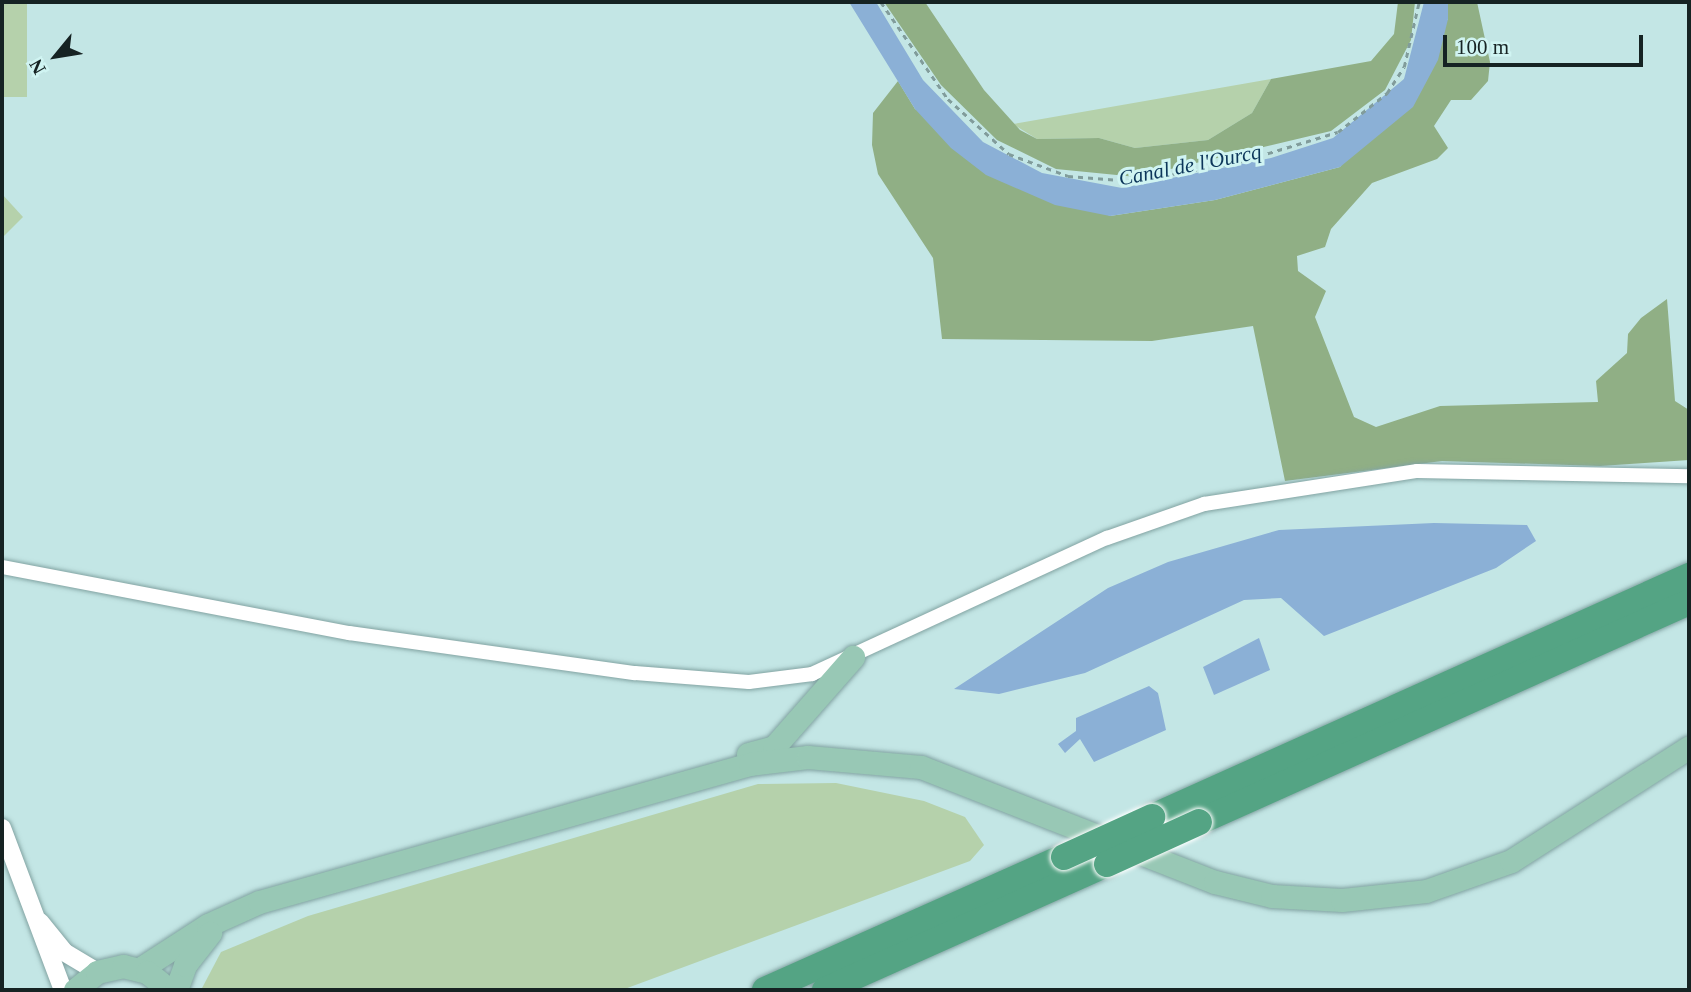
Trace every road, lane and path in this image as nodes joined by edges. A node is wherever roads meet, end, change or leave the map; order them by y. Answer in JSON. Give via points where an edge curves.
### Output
{"nodes":[{"id":1,"x":881,"y":2,"type":"edge"},
{"id":2,"x":1419,"y":2,"type":"edge"},
{"id":3,"x":1689,"y":476,"type":"edge"},
{"id":4,"x":2,"y":567,"type":"edge"},
{"id":5,"x":1689,"y":576,"type":"edge"},
{"id":6,"x":1689,"y":602,"type":"edge"},
{"id":7,"x":853,"y":657,"type":"junction"},
{"id":8,"x":1689,"y":747,"type":"edge"},
{"id":9,"x":527,"y":826,"type":"junction"},
{"id":10,"x":2,"y":828,"type":"edge"},
{"id":11,"x":32,"y":910,"type":"junction"},
{"id":12,"x":227,"y":916,"type":"junction"},
{"id":13,"x":140,"y":969,"type":"junction"},
{"id":14,"x":97,"y":972,"type":"junction"},
{"id":15,"x":63,"y":990,"type":"edge"},
{"id":16,"x":75,"y":990,"type":"edge"},
{"id":17,"x":169,"y":990,"type":"edge"},
{"id":18,"x":176,"y":990,"type":"edge"},
{"id":19,"x":764,"y":990,"type":"edge"},
{"id":20,"x":825,"y":990,"type":"edge"},
{"id":21,"x":956,"y":990,"type":"edge"},
{"id":22,"x":968,"y":990,"type":"edge"}],
"edges":[{"from":1,"to":2,"type":"path","via":[[948,99],[1009,154],[1068,176],[1133,181],[1265,155],[1338,132],[1387,93],[1404,66]]},
{"from":3,"to":7,"type":"street","via":[[1417,471],[1204,504],[1107,538]]},
{"from":4,"to":7,"type":"street","via":[[349,633],[715,682],[784,680]]},
{"from":5,"to":19,"type":"highway","bridge":true},
{"from":6,"to":20,"type":"highway","bridge":true},
{"from":7,"to":9,"type":"main road","via":[[774,747]]},
{"from":8,"to":9,"type":"main road","via":[[1511,861],[1452,884],[1373,899],[1317,900],[1236,888],[977,785],[867,760],[808,757],[750,764]]},
{"from":9,"to":12,"type":"main road"},
{"from":10,"to":11,"type":"street"},
{"from":11,"to":14,"type":"street","via":[[64,952]]},
{"from":11,"to":15,"type":"street"},
{"from":12,"to":13,"type":"main road"},
{"from":12,"to":18,"type":"main road","via":[[191,956]]},
{"from":13,"to":14,"type":"main road"},
{"from":13,"to":17,"type":"main road"},
{"from":14,"to":16,"type":"main road"},
{"from":21,"to":22,"type":"path"}]}
